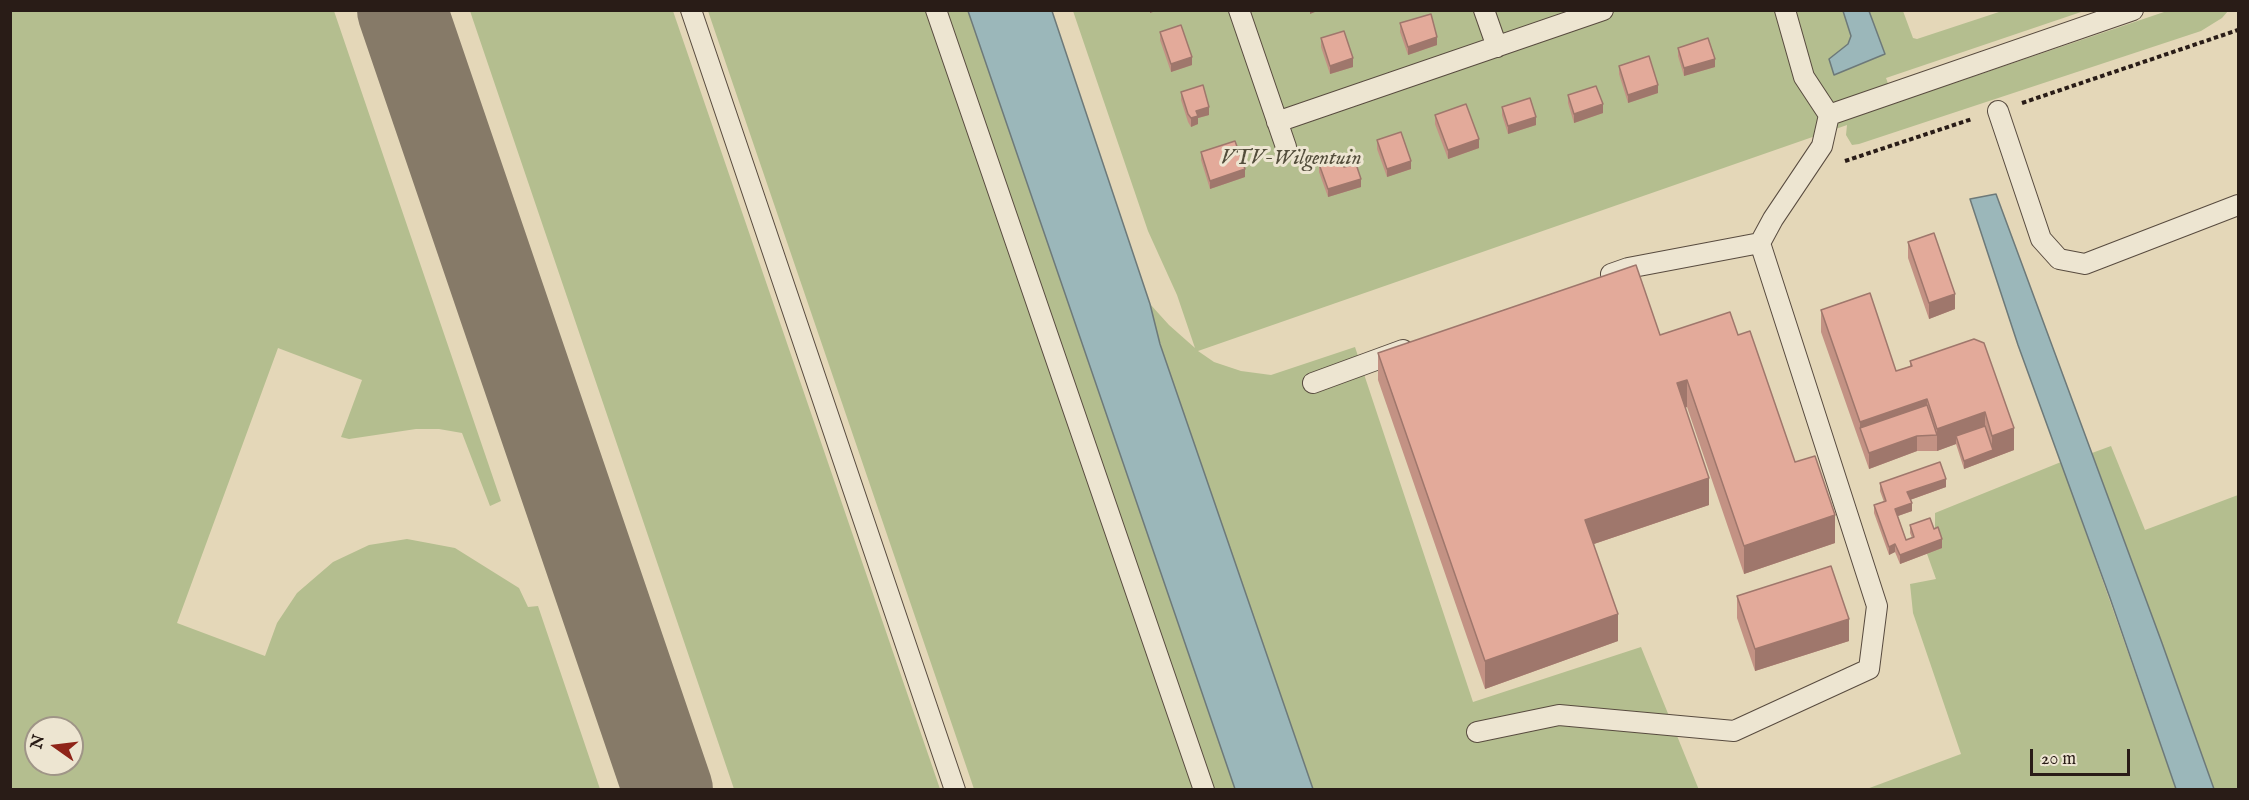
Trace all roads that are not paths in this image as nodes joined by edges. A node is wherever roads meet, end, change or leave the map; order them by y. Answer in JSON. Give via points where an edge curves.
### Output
{"nodes":[{"id":1,"x":691,"y":10,"type":"edge"},
{"id":2,"x":936,"y":10,"type":"edge"},
{"id":3,"x":1239,"y":10,"type":"edge"},
{"id":4,"x":1484,"y":10,"type":"edge"},
{"id":5,"x":1603,"y":10,"type":"edge"},
{"id":6,"x":1785,"y":10,"type":"edge"},
{"id":7,"x":2133,"y":10,"type":"edge"},
{"id":8,"x":1497,"y":47,"type":"junction"},
{"id":9,"x":1998,"y":111,"type":"dead end"},
{"id":10,"x":1828,"y":115,"type":"junction"},
{"id":11,"x":1277,"y":123,"type":"junction"},
{"id":12,"x":1286,"y":147,"type":"dead end"},
{"id":13,"x":2238,"y":205,"type":"edge"},
{"id":14,"x":1760,"y":243,"type":"junction"},
{"id":15,"x":1594,"y":280,"type":"edge"},
{"id":16,"x":1425,"y":342,"type":"edge"},
{"id":17,"x":1313,"y":383,"type":"dead end"},
{"id":18,"x":1477,"y":732,"type":"dead end"},
{"id":19,"x":955,"y":789,"type":"edge"},
{"id":20,"x":1204,"y":789,"type":"edge"}],
"edges":[{"from":1,"to":19,"type":"lane"},
{"from":2,"to":20,"type":"lane"},
{"from":3,"to":11,"type":"lane"},
{"from":4,"to":8,"type":"lane"},
{"from":5,"to":8,"type":"lane"},
{"from":6,"to":10,"type":"lane","via":[[1804,77]]},
{"from":7,"to":10,"type":"lane"},
{"from":8,"to":11,"type":"lane"},
{"from":9,"to":13,"type":"lane","via":[[2041,239],[2059,259],[2085,264]]},
{"from":10,"to":14,"type":"lane","via":[[1822,146]]},
{"from":11,"to":12,"type":"lane"},
{"from":14,"to":15,"type":"lane","via":[[1628,268]]},
{"from":14,"to":18,"type":"lane","via":[[1877,606],[1869,669],[1734,731],[1558,715]]},
{"from":16,"to":17,"type":"lane"}]}
